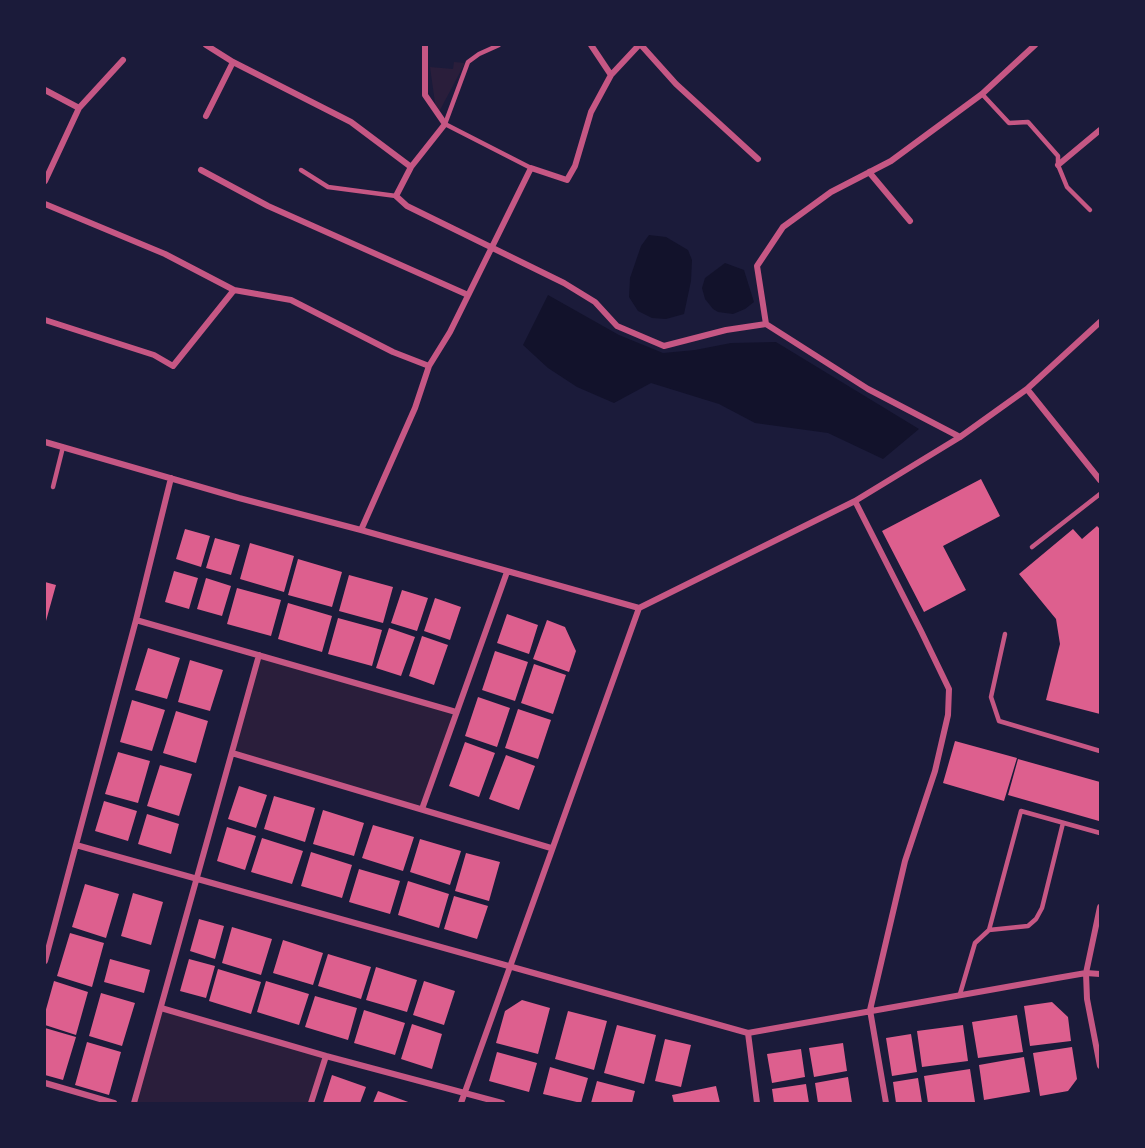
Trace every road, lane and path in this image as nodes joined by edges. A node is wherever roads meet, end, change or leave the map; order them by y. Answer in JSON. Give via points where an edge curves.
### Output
{"nodes":[{"id":1,"x":206,"y":45,"type":"edge"},
{"id":2,"x":425,"y":45,"type":"edge"},
{"id":3,"x":499,"y":45,"type":"edge"},
{"id":4,"x":591,"y":45,"type":"edge"},
{"id":5,"x":640,"y":45,"type":"edge"},
{"id":6,"x":1035,"y":45,"type":"edge"},
{"id":7,"x":123,"y":60,"type":"dead end"},
{"id":8,"x":233,"y":62,"type":"junction"},
{"id":9,"x":610,"y":75,"type":"junction"},
{"id":10,"x":45,"y":90,"type":"edge"},
{"id":11,"x":982,"y":94,"type":"junction"},
{"id":12,"x":79,"y":108,"type":"junction"},
{"id":13,"x":206,"y":116,"type":"dead end"},
{"id":14,"x":445,"y":124,"type":"junction"},
{"id":15,"x":1100,"y":130,"type":"edge"},
{"id":16,"x":758,"y":159,"type":"dead end"},
{"id":17,"x":1058,"y":165,"type":"junction"},
{"id":18,"x":411,"y":167,"type":"junction"},
{"id":19,"x":531,"y":168,"type":"junction"},
{"id":20,"x":201,"y":170,"type":"dead end"},
{"id":21,"x":301,"y":170,"type":"dead end"},
{"id":22,"x":869,"y":172,"type":"junction"},
{"id":23,"x":45,"y":181,"type":"edge"},
{"id":24,"x":396,"y":196,"type":"junction"},
{"id":25,"x":45,"y":204,"type":"edge"},
{"id":26,"x":1090,"y":210,"type":"dead end"},
{"id":27,"x":910,"y":221,"type":"dead end"},
{"id":28,"x":492,"y":249,"type":"junction"},
{"id":29,"x":234,"y":290,"type":"junction"},
{"id":30,"x":468,"y":295,"type":"junction"},
{"id":31,"x":45,"y":320,"type":"edge"},
{"id":32,"x":1100,"y":321,"type":"edge"},
{"id":33,"x":766,"y":324,"type":"junction"},
{"id":34,"x":429,"y":366,"type":"junction"},
{"id":35,"x":1027,"y":389,"type":"junction"},
{"id":36,"x":960,"y":437,"type":"junction"},
{"id":37,"x":45,"y":442,"type":"edge"},
{"id":38,"x":63,"y":447,"type":"junction"},
{"id":39,"x":171,"y":478,"type":"junction"},
{"id":40,"x":1100,"y":480,"type":"edge"},
{"id":41,"x":52,"y":487,"type":"dead end"},
{"id":42,"x":1100,"y":494,"type":"edge"},
{"id":43,"x":855,"y":501,"type":"junction"},
{"id":44,"x":361,"y":530,"type":"junction"},
{"id":45,"x":1032,"y":547,"type":"dead end"},
{"id":46,"x":507,"y":572,"type":"junction"},
{"id":47,"x":639,"y":608,"type":"junction"},
{"id":48,"x":136,"y":620,"type":"junction"},
{"id":49,"x":1005,"y":634,"type":"dead end"},
{"id":50,"x":259,"y":655,"type":"junction"},
{"id":51,"x":456,"y":712,"type":"junction"},
{"id":52,"x":1100,"y":751,"type":"edge"},
{"id":53,"x":232,"y":753,"type":"junction"},
{"id":54,"x":422,"y":809,"type":"junction"},
{"id":55,"x":1063,"y":823,"type":"junction"},
{"id":56,"x":1100,"y":833,"type":"edge"},
{"id":57,"x":76,"y":845,"type":"junction"},
{"id":58,"x":552,"y":849,"type":"junction"},
{"id":59,"x":197,"y":879,"type":"junction"},
{"id":60,"x":1100,"y":907,"type":"edge"},
{"id":61,"x":989,"y":930,"type":"junction"},
{"id":62,"x":45,"y":961,"type":"edge"},
{"id":63,"x":509,"y":967,"type":"junction"},
{"id":64,"x":1086,"y":974,"type":"junction"},
{"id":65,"x":1100,"y":974,"type":"edge"},
{"id":66,"x":960,"y":994,"type":"junction"},
{"id":67,"x":161,"y":1008,"type":"junction"},
{"id":68,"x":870,"y":1010,"type":"junction"},
{"id":69,"x":748,"y":1033,"type":"junction"},
{"id":70,"x":326,"y":1056,"type":"junction"},
{"id":71,"x":1100,"y":1066,"type":"edge"},
{"id":72,"x":45,"y":1083,"type":"edge"},
{"id":73,"x":465,"y":1093,"type":"junction"},
{"id":74,"x":114,"y":1103,"type":"edge"},
{"id":75,"x":134,"y":1103,"type":"edge"},
{"id":76,"x":310,"y":1103,"type":"edge"},
{"id":77,"x":461,"y":1103,"type":"edge"},
{"id":78,"x":502,"y":1103,"type":"edge"},
{"id":79,"x":757,"y":1103,"type":"edge"},
{"id":80,"x":886,"y":1103,"type":"edge"}],
"edges":[{"from":1,"to":8,"type":"street"},
{"from":2,"to":14,"type":"street","via":[[425,95]]},
{"from":3,"to":14,"type":"lane","via":[[468,62]]},
{"from":4,"to":9,"type":"street"},
{"from":5,"to":9,"type":"street"},
{"from":5,"to":16,"type":"street","via":[[676,84]]},
{"from":6,"to":11,"type":"street"},
{"from":7,"to":12,"type":"street"},
{"from":8,"to":13,"type":"street"},
{"from":8,"to":18,"type":"street","via":[[351,122]]},
{"from":9,"to":19,"type":"street","via":[[591,112],[567,180]]},
{"from":10,"to":12,"type":"street"},
{"from":11,"to":17,"type":"lane","via":[[1009,123],[1028,122],[1058,156]]},
{"from":11,"to":22,"type":"street","via":[[891,161]]},
{"from":12,"to":23,"type":"street"},
{"from":14,"to":18,"type":"street"},
{"from":14,"to":19,"type":"lane"},
{"from":15,"to":17,"type":"street"},
{"from":17,"to":26,"type":"lane","via":[[1067,187]]},
{"from":18,"to":24,"type":"street"},
{"from":19,"to":28,"type":"street"},
{"from":20,"to":30,"type":"street","via":[[268,206]]},
{"from":21,"to":24,"type":"lane","via":[[328,187]]},
{"from":22,"to":27,"type":"street"},
{"from":22,"to":33,"type":"street","via":[[831,192],[783,227],[757,266]]},
{"from":24,"to":28,"type":"street"},
{"from":25,"to":29,"type":"street","via":[[165,254]]},
{"from":28,"to":30,"type":"street"},
{"from":28,"to":33,"type":"street","via":[[564,283],[595,302],[617,326],[664,346]]},
{"from":29,"to":31,"type":"street","via":[[173,366],[154,355]]},
{"from":29,"to":34,"type":"street","via":[[291,300]]},
{"from":30,"to":34,"type":"street"},
{"from":32,"to":35,"type":"street"},
{"from":33,"to":36,"type":"street","via":[[868,389]]},
{"from":34,"to":44,"type":"street","via":[[415,408]]},
{"from":35,"to":36,"type":"street"},
{"from":35,"to":40,"type":"street"},
{"from":36,"to":43,"type":"street"},
{"from":37,"to":38,"type":"street"},
{"from":38,"to":39,"type":"street"},
{"from":38,"to":41,"type":"lane"},
{"from":39,"to":44,"type":"street"},
{"from":39,"to":48,"type":"street"},
{"from":42,"to":45,"type":"lane"},
{"from":43,"to":47,"type":"street"},
{"from":43,"to":68,"type":"street","via":[[949,689],[948,715],[935,771],[905,861]]},
{"from":44,"to":46,"type":"street"},
{"from":46,"to":47,"type":"street"},
{"from":46,"to":51,"type":"street"},
{"from":47,"to":58,"type":"street"},
{"from":48,"to":50,"type":"street"},
{"from":48,"to":57,"type":"street"},
{"from":49,"to":52,"type":"lane","via":[[991,697],[999,721]]},
{"from":50,"to":51,"type":"street"},
{"from":50,"to":53,"type":"street"},
{"from":51,"to":54,"type":"street"},
{"from":53,"to":54,"type":"street"},
{"from":53,"to":59,"type":"street"},
{"from":54,"to":58,"type":"street"},
{"from":55,"to":56,"type":"lane"},
{"from":55,"to":61,"type":"lane","via":[[1036,919],[1028,926]]},
{"from":55,"to":61,"type":"lane","via":[[1022,811]]},
{"from":57,"to":59,"type":"street"},
{"from":57,"to":62,"type":"street"},
{"from":58,"to":63,"type":"street"},
{"from":59,"to":63,"type":"street"},
{"from":59,"to":67,"type":"street"},
{"from":60,"to":64,"type":"street"},
{"from":61,"to":66,"type":"lane","via":[[975,944]]},
{"from":63,"to":69,"type":"street"},
{"from":63,"to":73,"type":"street"},
{"from":64,"to":65,"type":"street"},
{"from":64,"to":66,"type":"street"},
{"from":64,"to":71,"type":"street"},
{"from":66,"to":68,"type":"street"},
{"from":67,"to":70,"type":"street"},
{"from":67,"to":75,"type":"street"},
{"from":68,"to":69,"type":"street"},
{"from":68,"to":80,"type":"street"},
{"from":69,"to":79,"type":"street"},
{"from":70,"to":73,"type":"street"},
{"from":70,"to":76,"type":"street"},
{"from":72,"to":74,"type":"street"},
{"from":73,"to":77,"type":"street"},
{"from":73,"to":78,"type":"street"}]}
